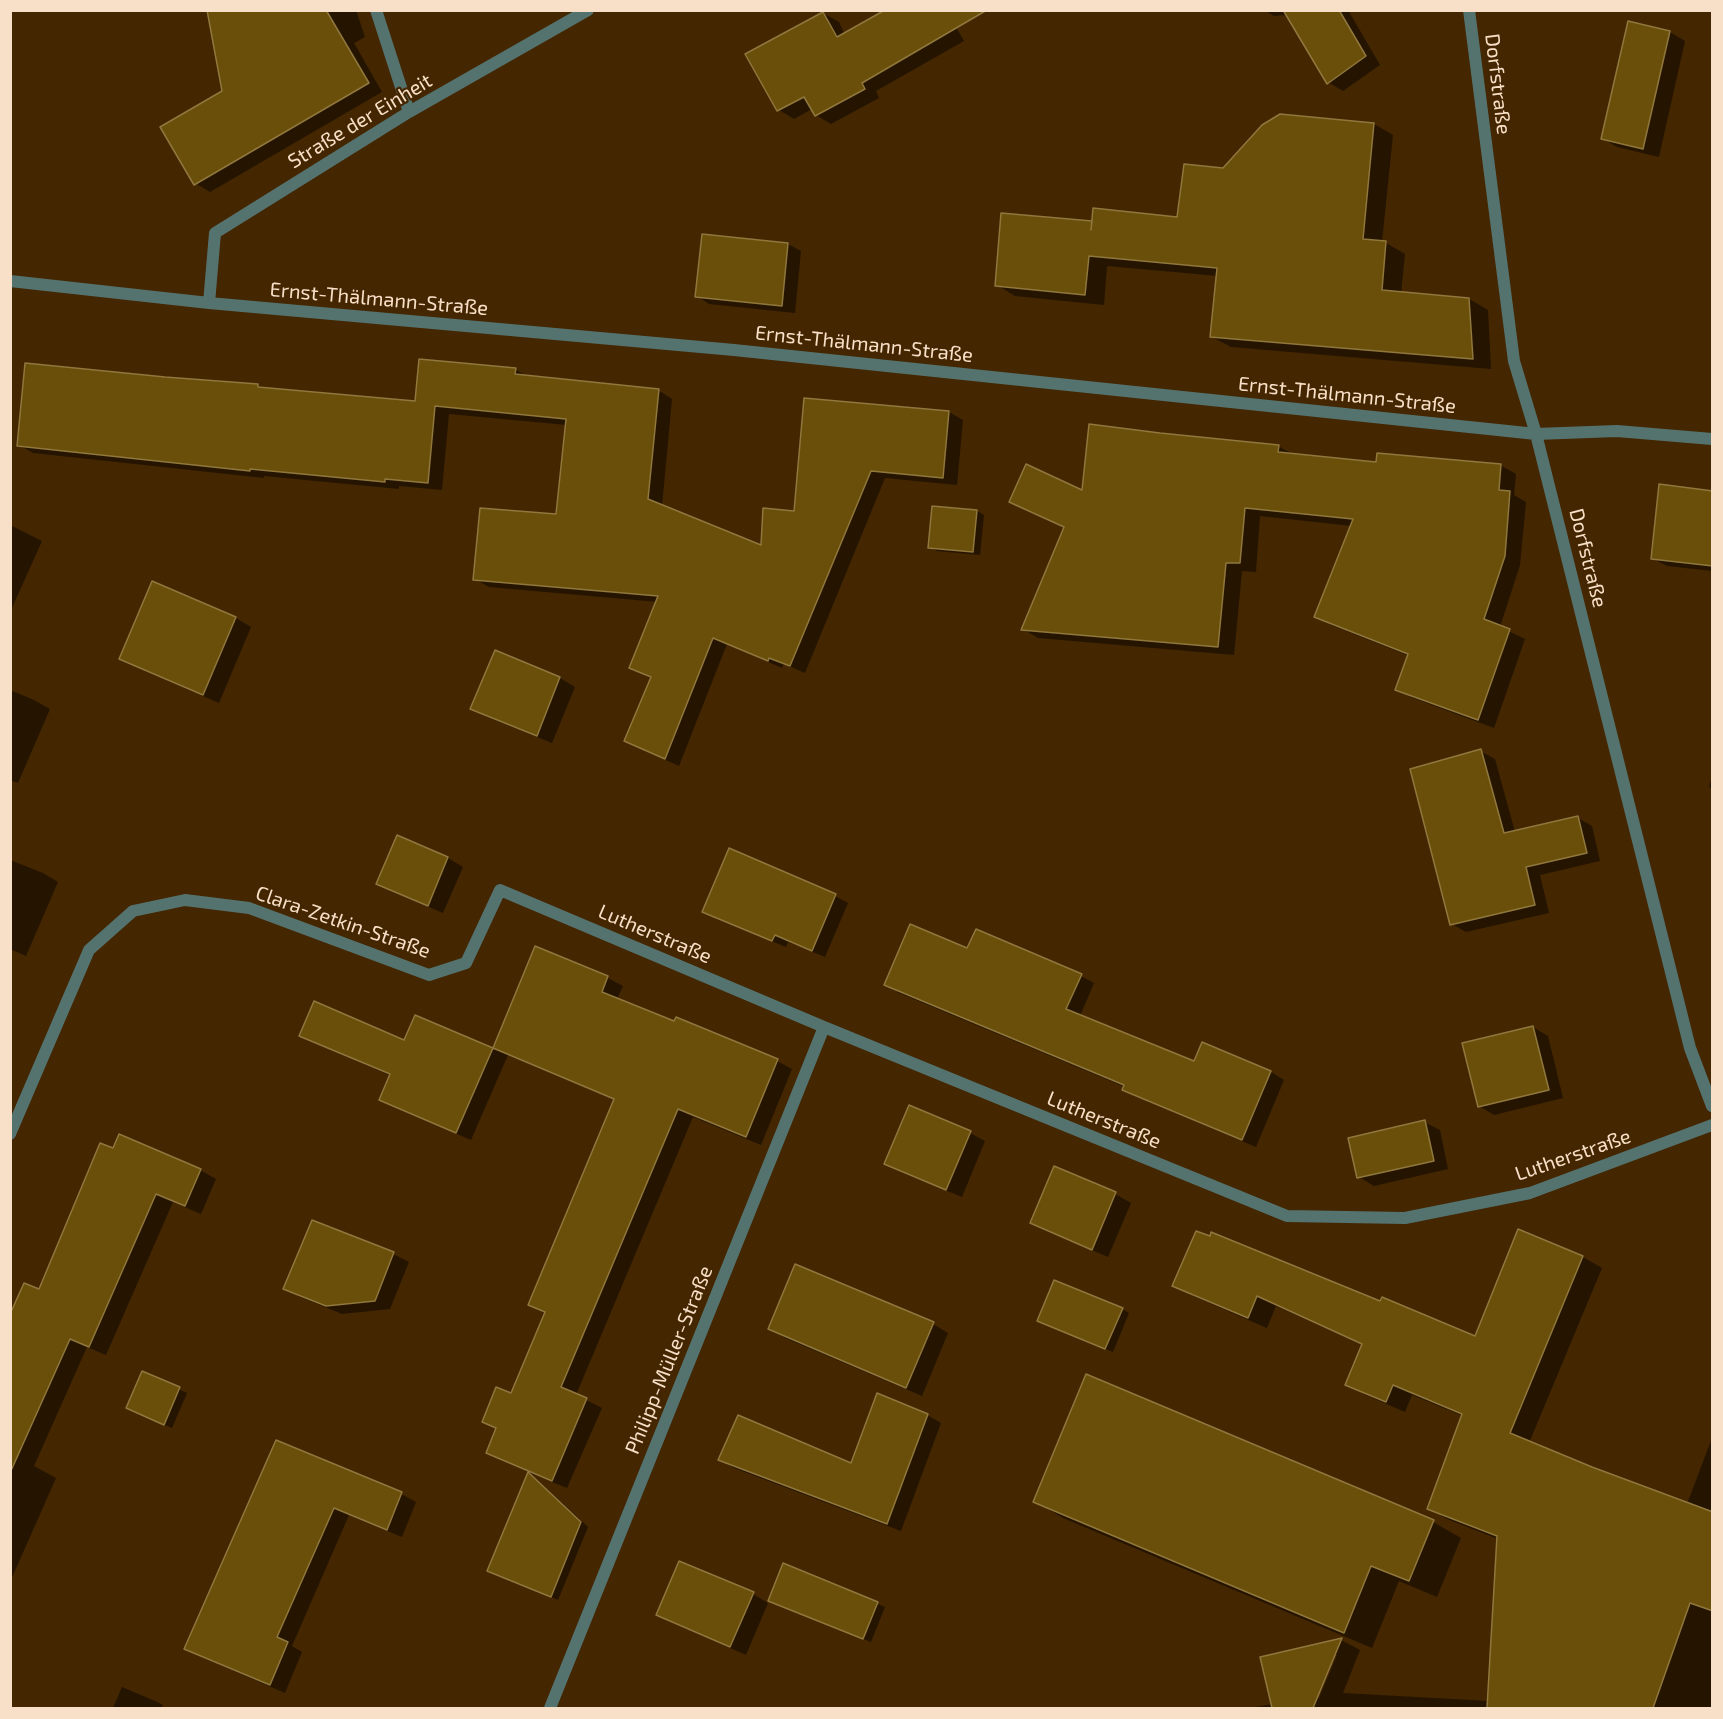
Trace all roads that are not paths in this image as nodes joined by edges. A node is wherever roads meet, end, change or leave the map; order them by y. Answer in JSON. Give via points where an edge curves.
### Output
{"nodes":[{"id":1,"x":376,"y":10,"type":"edge"},
{"id":2,"x":588,"y":10,"type":"edge"},
{"id":3,"x":1469,"y":10,"type":"edge"},
{"id":4,"x":409,"y":112,"type":"junction"},
{"id":5,"x":10,"y":281,"type":"edge"},
{"id":6,"x":209,"y":303,"type":"junction"},
{"id":7,"x":1536,"y":434,"type":"junction"},
{"id":8,"x":1713,"y":439,"type":"edge"},
{"id":9,"x":500,"y":890,"type":"joint"},
{"id":10,"x":825,"y":1027,"type":"junction"},
{"id":11,"x":1713,"y":1106,"type":"edge"},
{"id":12,"x":1713,"y":1125,"type":"edge"},
{"id":13,"x":10,"y":1134,"type":"edge"},
{"id":14,"x":550,"y":1708,"type":"edge"}],
"edges":[{"from":1,"to":4,"type":"street"},
{"from":2,"to":4,"type":"street","name":"Straße der Einheit"},
{"from":3,"to":7,"type":"street","name":"Dorfstraße","via":[[1514,361]]},
{"from":4,"to":6,"type":"street","name":"Straße der Einheit","via":[[215,233]]},
{"from":5,"to":6,"type":"street","name":"Ernst-Thälmann-Straße"},
{"from":6,"to":7,"type":"street","name":"Ernst-Thälmann-Straße","via":[[734,350]]},
{"from":7,"to":8,"type":"street","name":"Ernst-Thälmann-Straße","via":[[1617,431]]},
{"from":7,"to":11,"type":"street","name":"Dorfstraße","via":[[1690,1048]]},
{"from":9,"to":10,"type":"street","name":"Lutherstraße"},
{"from":9,"to":13,"type":"street","name":"Clara-Zetkin-Straße","via":[[466,963],[429,975],[249,908],[186,900],[133,911],[89,950]]},
{"from":10,"to":12,"type":"street","name":"Lutherstraße","via":[[1287,1216],[1405,1218],[1530,1193]]},
{"from":10,"to":14,"type":"street","name":"Philipp-Müller-Straße"}]}
